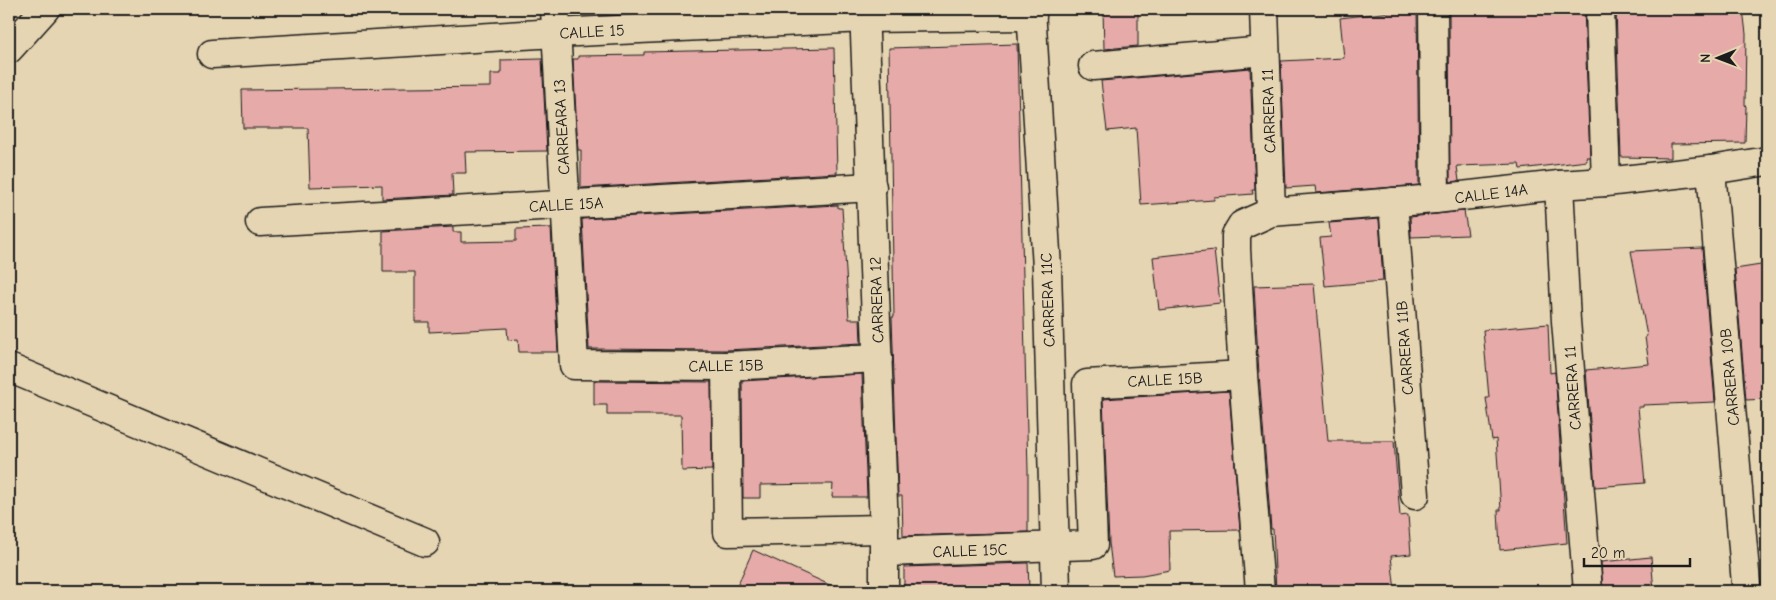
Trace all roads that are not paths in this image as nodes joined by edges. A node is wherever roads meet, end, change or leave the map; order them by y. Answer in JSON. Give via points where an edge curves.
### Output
{"nodes":[{"id":1,"x":45,"y":9,"type":"edge"},
{"id":2,"x":1264,"y":9,"type":"edge"},
{"id":3,"x":1433,"y":9,"type":"edge"},
{"id":4,"x":1600,"y":9,"type":"edge"},
{"id":5,"x":1031,"y":13,"type":"edge"},
{"id":6,"x":865,"y":14,"type":"edge"},
{"id":7,"x":556,"y":21,"type":"edge"},
{"id":8,"x":9,"y":49,"type":"edge"},
{"id":9,"x":1265,"y":51,"type":"junction"},
{"id":10,"x":212,"y":54,"type":"dead end"},
{"id":11,"x":1093,"y":66,"type":"dead end"},
{"id":12,"x":1767,"y":161,"type":"edge"},
{"id":13,"x":1711,"y":170,"type":"junction"},
{"id":14,"x":1606,"y":182,"type":"junction"},
{"id":15,"x":1559,"y":185,"type":"junction"},
{"id":16,"x":872,"y":187,"type":"junction"},
{"id":17,"x":1435,"y":199,"type":"junction"},
{"id":18,"x":1393,"y":202,"type":"junction"},
{"id":19,"x":566,"y":204,"type":"junction"},
{"id":20,"x":1271,"y":212,"type":"junction"},
{"id":21,"x":260,"y":222,"type":"dead end"},
{"id":22,"x":878,"y":358,"type":"junction"},
{"id":23,"x":574,"y":365,"type":"joint"},
{"id":24,"x":726,"y":366,"type":"junction"},
{"id":25,"x":9,"y":368,"type":"edge"},
{"id":26,"x":1243,"y":375,"type":"junction"},
{"id":27,"x":1087,"y":384,"type":"joint"},
{"id":28,"x":1415,"y":495,"type":"dead end"},
{"id":29,"x":884,"y":541,"type":"junction"},
{"id":30,"x":425,"y":542,"type":"dead end"},
{"id":31,"x":1055,"y":548,"type":"junction"},
{"id":32,"x":1746,"y":584,"type":"dead end"},
{"id":33,"x":884,"y":591,"type":"edge"},
{"id":34,"x":1056,"y":591,"type":"edge"},
{"id":35,"x":1260,"y":591,"type":"edge"},
{"id":36,"x":1588,"y":591,"type":"edge"}],
"edges":[{"from":1,"to":8,"type":"street"},
{"from":2,"to":9,"type":"street","name":"CARRERA 11"},
{"from":3,"to":17,"type":"street"},
{"from":4,"to":14,"type":"street"},
{"from":5,"to":6,"type":"street","name":"CALLE 15"},
{"from":5,"to":31,"type":"street","name":"CARRERA 11C","via":[[1047,268]]},
{"from":6,"to":7,"type":"street","name":"CALLE 15"},
{"from":6,"to":16,"type":"street","name":"CARRERA 12"},
{"from":7,"to":10,"type":"street","name":"CALLE 15"},
{"from":7,"to":19,"type":"street","name":"CARREARA 13"},
{"from":9,"to":11,"type":"street"},
{"from":9,"to":20,"type":"street","name":"CARRERA 11"},
{"from":12,"to":13,"type":"street","name":"CALLE 14A"},
{"from":13,"to":14,"type":"street","name":"CALLE 14A"},
{"from":13,"to":32,"type":"street","name":"CARRERA 10B"},
{"from":14,"to":15,"type":"street","name":"CALLE 14A"},
{"from":15,"to":17,"type":"street","name":"CALLE 14A"},
{"from":15,"to":36,"type":"street","name":"CARRERA 11","via":[[1566,320]]},
{"from":16,"to":19,"type":"street","name":"CALLE 15A"},
{"from":16,"to":22,"type":"street","name":"CARRERA 12"},
{"from":17,"to":18,"type":"street","name":"CALLE 14A"},
{"from":18,"to":20,"type":"street","name":"CALLE 14A"},
{"from":18,"to":28,"type":"street","name":"CARRERA 11B"},
{"from":19,"to":21,"type":"street","name":"CALLE 15A"},
{"from":19,"to":23,"type":"street","name":"CARREARA 13"},
{"from":20,"to":26,"type":"street","name":"CALLE 14A","via":[[1242,225],[1236,235]]},
{"from":22,"to":24,"type":"street","name":"CALLE 15B"},
{"from":22,"to":29,"type":"street","name":"CARRERA 12"},
{"from":23,"to":24,"type":"street","name":"CALLE 15B"},
{"from":24,"to":29,"type":"street","name":"CALLE 15C","via":[[728,532]]},
{"from":25,"to":30,"type":"street"},
{"from":26,"to":27,"type":"street","name":"CALLE 15B"},
{"from":26,"to":35,"type":"street"},
{"from":27,"to":31,"type":"street","name":"CALLE 15C","via":[[1093,545]]},
{"from":29,"to":31,"type":"street","name":"CALLE 15C"},
{"from":29,"to":33,"type":"street","name":"CARRERA 12"},
{"from":31,"to":34,"type":"street","name":"CARRERA 11C"}]}
